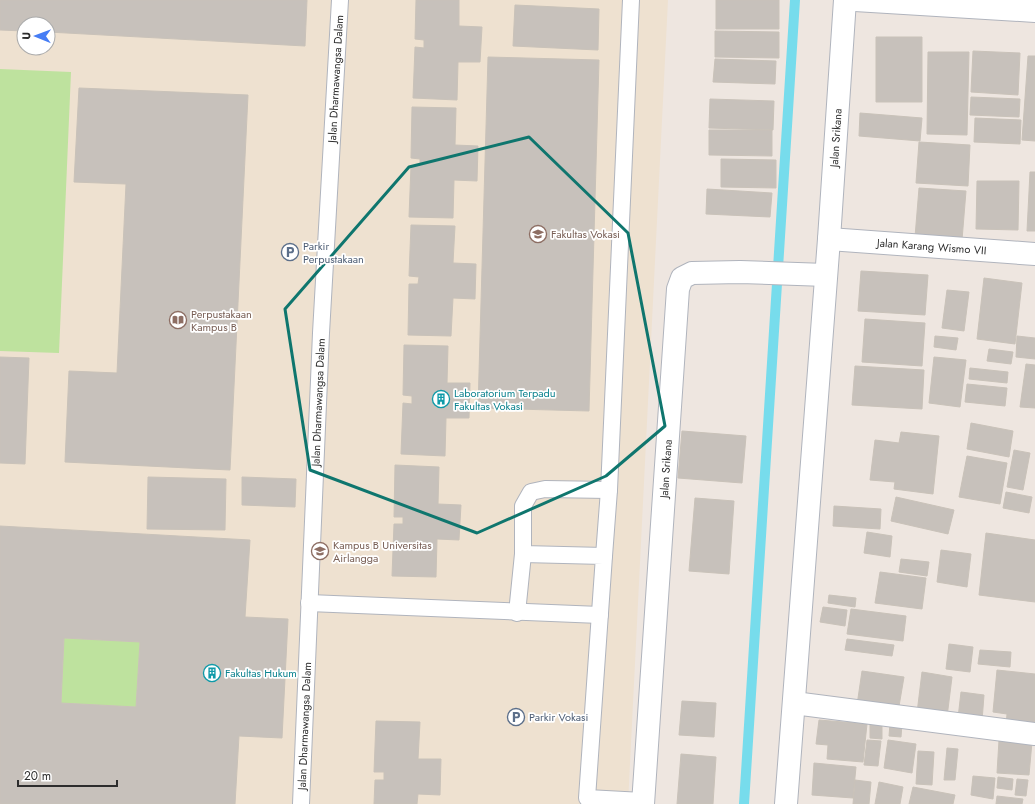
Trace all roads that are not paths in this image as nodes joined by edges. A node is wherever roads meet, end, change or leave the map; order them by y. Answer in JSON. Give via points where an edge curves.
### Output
{"nodes":[{"id":1,"x":340,"y":0,"type":"edge"},
{"id":2,"x":631,"y":0,"type":"edge"},
{"id":3,"x":845,"y":0,"type":"edge"},
{"id":4,"x":855,"y":0,"type":"edge"},
{"id":5,"x":1035,"y":11,"type":"edge"},
{"id":6,"x":829,"y":239,"type":"junction"},
{"id":7,"x":1035,"y":254,"type":"edge"},
{"id":8,"x":826,"y":275,"type":"junction"},
{"id":9,"x":609,"y":490,"type":"junction"},
{"id":10,"x":523,"y":554,"type":"junction"},
{"id":11,"x":604,"y":556,"type":"junction"},
{"id":12,"x":310,"y":603,"type":"junction"},
{"id":13,"x":517,"y":613,"type":"junction"},
{"id":14,"x":600,"y":615,"type":"junction"},
{"id":15,"x":794,"y":703,"type":"junction"},
{"id":16,"x":1035,"y":734,"type":"edge"},
{"id":17,"x":643,"y":803,"type":"edge"},
{"id":18,"x":301,"y":804,"type":"edge"},
{"id":19,"x":786,"y":804,"type":"edge"}],
"edges":[{"from":1,"to":12,"type":"lane","name":"Jalan Dharmawangsa Dalam","via":[[321,333]]},
{"from":2,"to":9,"type":"lane"},
{"from":3,"to":6,"type":"street","name":"Jalan Srikana"},
{"from":4,"to":5,"type":"street"},
{"from":6,"to":7,"type":"street","name":"Jalan Karang Wismo VII"},
{"from":6,"to":8,"type":"street","name":"Jalan Srikana"},
{"from":8,"to":15,"type":"street","name":"Jalan Srikana"},
{"from":8,"to":17,"type":"street","name":"Jalan Srikana","via":[[692,273],[682,278],[678,289]]},
{"from":9,"to":10,"type":"lane","via":[[545,489],[531,492],[524,506]]},
{"from":9,"to":11,"type":"lane"},
{"from":10,"to":11,"type":"lane"},
{"from":10,"to":13,"type":"lane"},
{"from":11,"to":14,"type":"lane"},
{"from":12,"to":13,"type":"lane"},
{"from":12,"to":18,"type":"lane","name":"Jalan Dharmawangsa Dalam"},
{"from":13,"to":14,"type":"lane"},
{"from":14,"to":17,"type":"lane","via":[[587,798]]},
{"from":15,"to":16,"type":"street"},
{"from":15,"to":19,"type":"street","name":"Jalan Srikana"}]}
